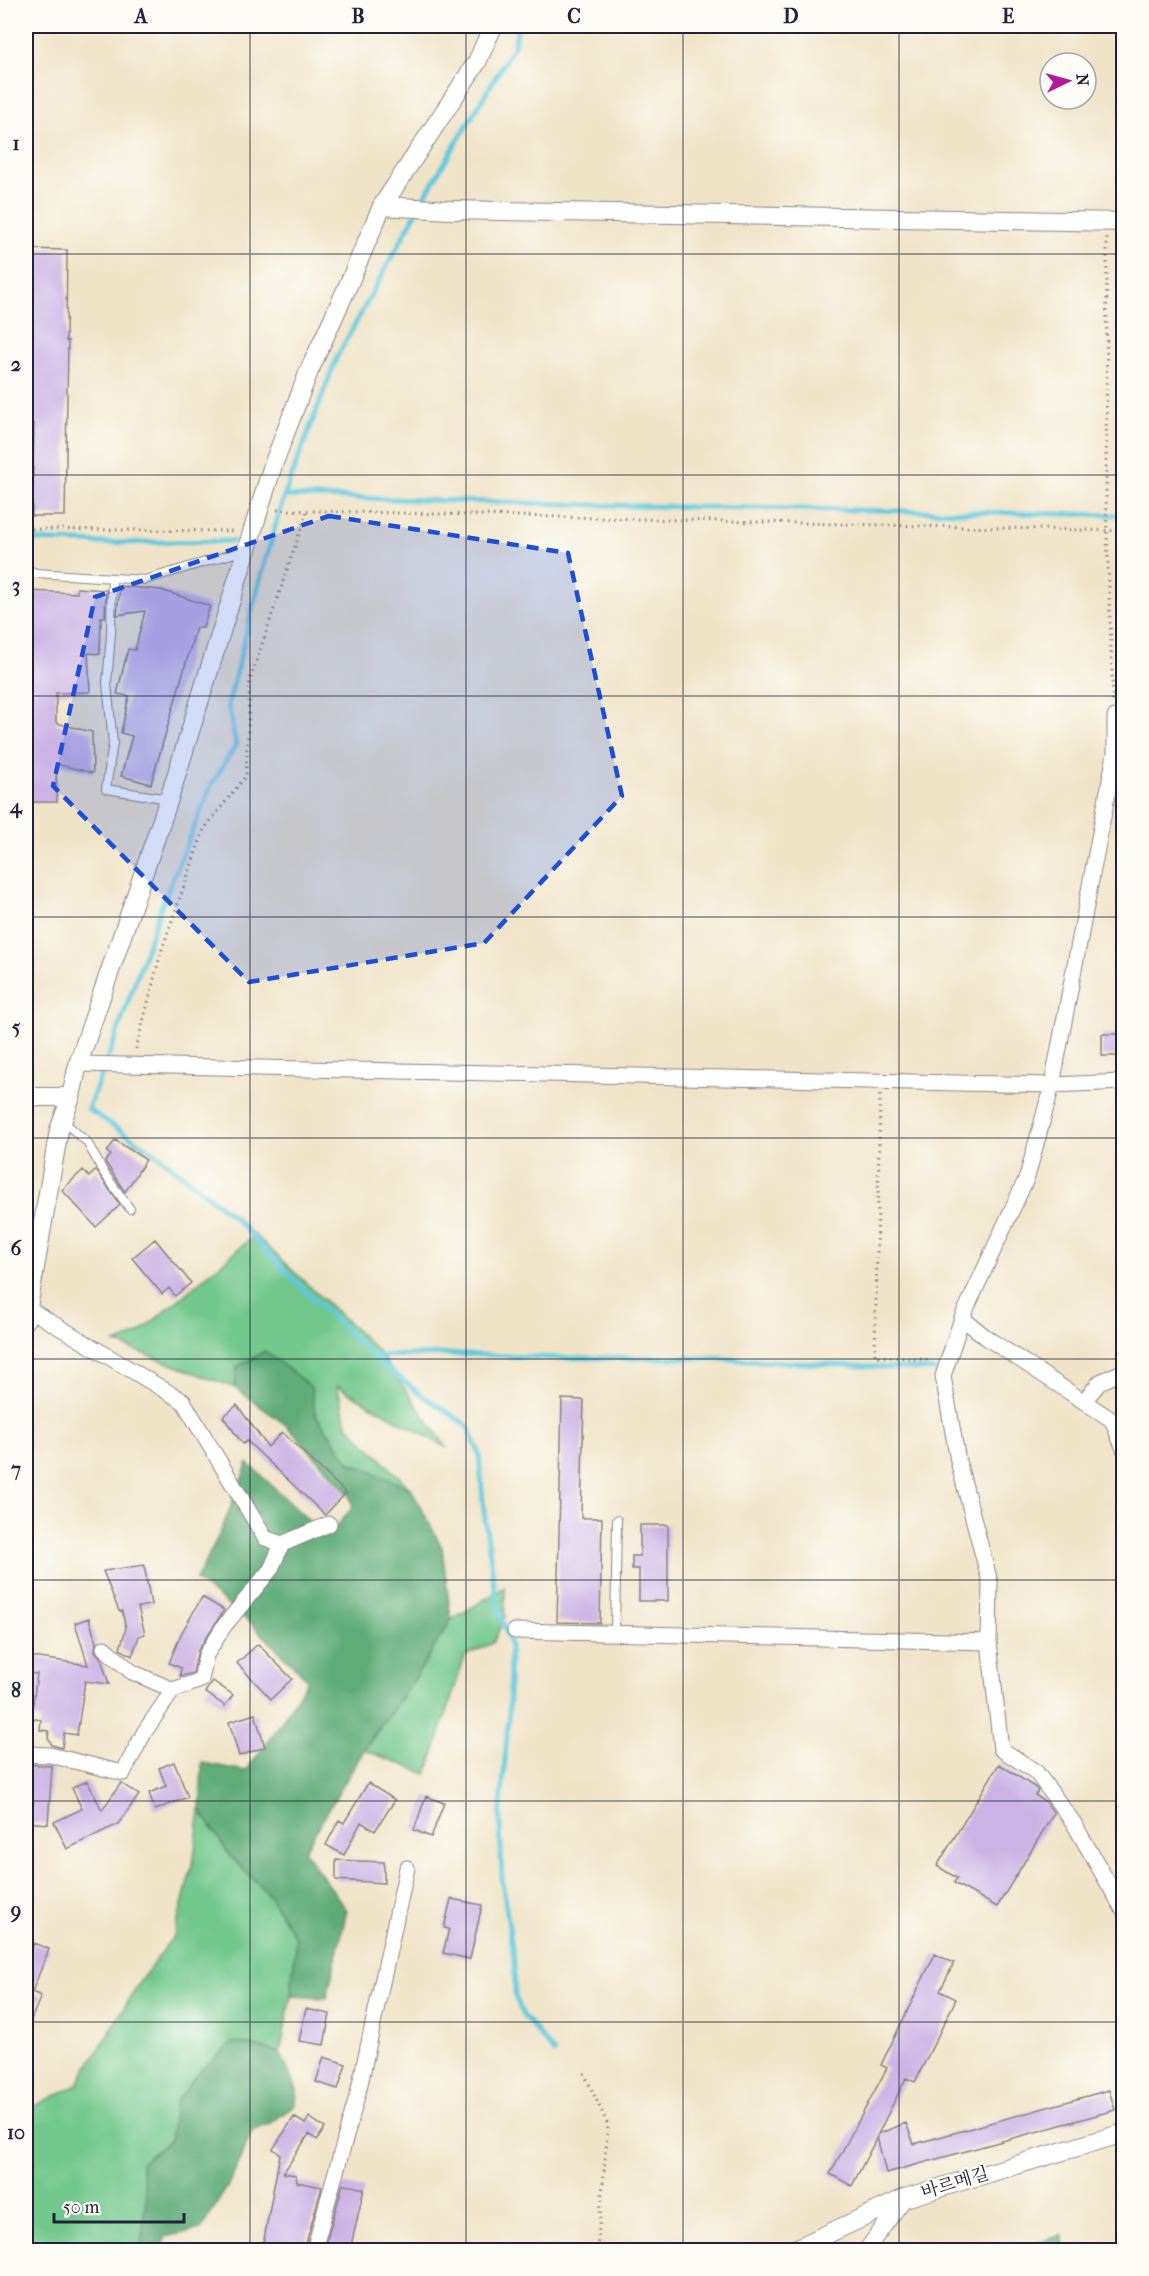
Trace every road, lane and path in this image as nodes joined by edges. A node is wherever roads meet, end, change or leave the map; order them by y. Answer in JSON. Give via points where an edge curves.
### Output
{"nodes":[{"id":1,"x":493,"y":26,"type":"edge"},
{"id":2,"x":382,"y":206,"type":"junction"},
{"id":3,"x":1115,"y":222,"type":"edge"},
{"id":4,"x":280,"y":510,"type":"dead end"},
{"id":5,"x":308,"y":510,"type":"junction"},
{"id":6,"x":26,"y":529,"type":"edge"},
{"id":7,"x":1106,"y":530,"type":"junction"},
{"id":8,"x":253,"y":531,"type":"junction"},
{"id":9,"x":1124,"y":531,"type":"edge"},
{"id":10,"x":247,"y":550,"type":"junction"},
{"id":11,"x":26,"y":568,"type":"edge"},
{"id":12,"x":112,"y":578,"type":"junction"},
{"id":13,"x":1119,"y":717,"type":"edge"},
{"id":14,"x":169,"y":799,"type":"junction"},
{"id":15,"x":78,"y":1064,"type":"junction"},
{"id":16,"x":132,"y":1065,"type":"junction"},
{"id":17,"x":880,"y":1081,"type":"junction"},
{"id":18,"x":1124,"y":1082,"type":"edge"},
{"id":19,"x":1052,"y":1084,"type":"junction"},
{"id":20,"x":26,"y":1097,"type":"edge"},
{"id":21,"x":71,"y":1097,"type":"junction"},
{"id":22,"x":63,"y":1121,"type":"junction"},
{"id":23,"x":130,"y":1209,"type":"dead end"},
{"id":24,"x":26,"y":1314,"type":"edge"},
{"id":25,"x":962,"y":1318,"type":"junction"},
{"id":26,"x":931,"y":1360,"type":"dead end"},
{"id":27,"x":1124,"y":1371,"type":"edge"},
{"id":28,"x":1084,"y":1401,"type":"junction"},
{"id":29,"x":1124,"y":1449,"type":"edge"},
{"id":30,"x":617,"y":1520,"type":"dead end"},
{"id":31,"x":329,"y":1524,"type":"dead end"},
{"id":32,"x":282,"y":1544,"type":"junction"},
{"id":33,"x":515,"y":1631,"type":"dead end"},
{"id":34,"x":615,"y":1632,"type":"junction"},
{"id":35,"x":989,"y":1642,"type":"junction"},
{"id":36,"x":104,"y":1648,"type":"dead end"},
{"id":37,"x":173,"y":1690,"type":"junction"},
{"id":38,"x":26,"y":1754,"type":"edge"},
{"id":39,"x":407,"y":1868,"type":"dead end"},
{"id":40,"x":1124,"y":1911,"type":"edge"},
{"id":41,"x":584,"y":2073,"type":"dead end"},
{"id":42,"x":1124,"y":2133,"type":"edge"},
{"id":43,"x":905,"y":2198,"type":"junction"},
{"id":44,"x":314,"y":2250,"type":"edge"},
{"id":45,"x":597,"y":2250,"type":"edge"},
{"id":46,"x":793,"y":2250,"type":"edge"},
{"id":47,"x":866,"y":2250,"type":"edge"}],
"edges":[{"from":1,"to":2,"type":"street","via":[[477,62]]},
{"from":2,"to":3,"type":"street"},
{"from":2,"to":8,"type":"street","via":[[309,371]]},
{"from":3,"to":7,"type":"path"},
{"from":4,"to":5,"type":"path"},
{"from":5,"to":7,"type":"path"},
{"from":5,"to":16,"type":"path","via":[[250,680],[246,776],[204,829],[161,952]]},
{"from":6,"to":8,"type":"path"},
{"from":7,"to":9,"type":"path"},
{"from":7,"to":13,"type":"path","via":[[1112,684]]},
{"from":8,"to":10,"type":"street"},
{"from":10,"to":12,"type":"lane","via":[[146,580]]},
{"from":10,"to":14,"type":"street"},
{"from":11,"to":12,"type":"lane","via":[[36,573]]},
{"from":12,"to":14,"type":"lane","via":[[107,683],[113,743],[106,789]]},
{"from":13,"to":19,"type":"street"},
{"from":14,"to":15,"type":"street"},
{"from":15,"to":16,"type":"street"},
{"from":15,"to":21,"type":"street"},
{"from":16,"to":17,"type":"street"},
{"from":17,"to":19,"type":"street"},
{"from":17,"to":26,"type":"path","via":[[875,1356]]},
{"from":18,"to":19,"type":"street"},
{"from":19,"to":25,"type":"street","via":[[1026,1177]]},
{"from":20,"to":21,"type":"street"},
{"from":21,"to":22,"type":"street"},
{"from":22,"to":23,"type":"lane","via":[[87,1142]]},
{"from":22,"to":24,"type":"street"},
{"from":24,"to":32,"type":"street","via":[[183,1401],[265,1538]]},
{"from":25,"to":28,"type":"street"},
{"from":25,"to":35,"type":"street","via":[[943,1376],[958,1461],[990,1582]]},
{"from":27,"to":28,"type":"street","via":[[1100,1382]]},
{"from":28,"to":29,"type":"street","via":[[1112,1420]]},
{"from":30,"to":34,"type":"lane"},
{"from":31,"to":32,"type":"street"},
{"from":32,"to":37,"type":"street","via":[[271,1569],[224,1626],[206,1655],[201,1680]]},
{"from":33,"to":34,"type":"street"},
{"from":34,"to":35,"type":"street"},
{"from":35,"to":40,"type":"street","via":[[1001,1749],[1036,1772],[1073,1822]]},
{"from":36,"to":37,"type":"street","via":[[132,1672]]},
{"from":37,"to":38,"type":"street","via":[[123,1773],[50,1755]]},
{"from":39,"to":44,"type":"street","via":[[358,2093]]},
{"from":41,"to":45,"type":"path","via":[[608,2125]]},
{"from":42,"to":43,"type":"street","name":"바르메길"},
{"from":43,"to":46,"type":"street","name":"바르메길"},
{"from":43,"to":47,"type":"street"}]}
